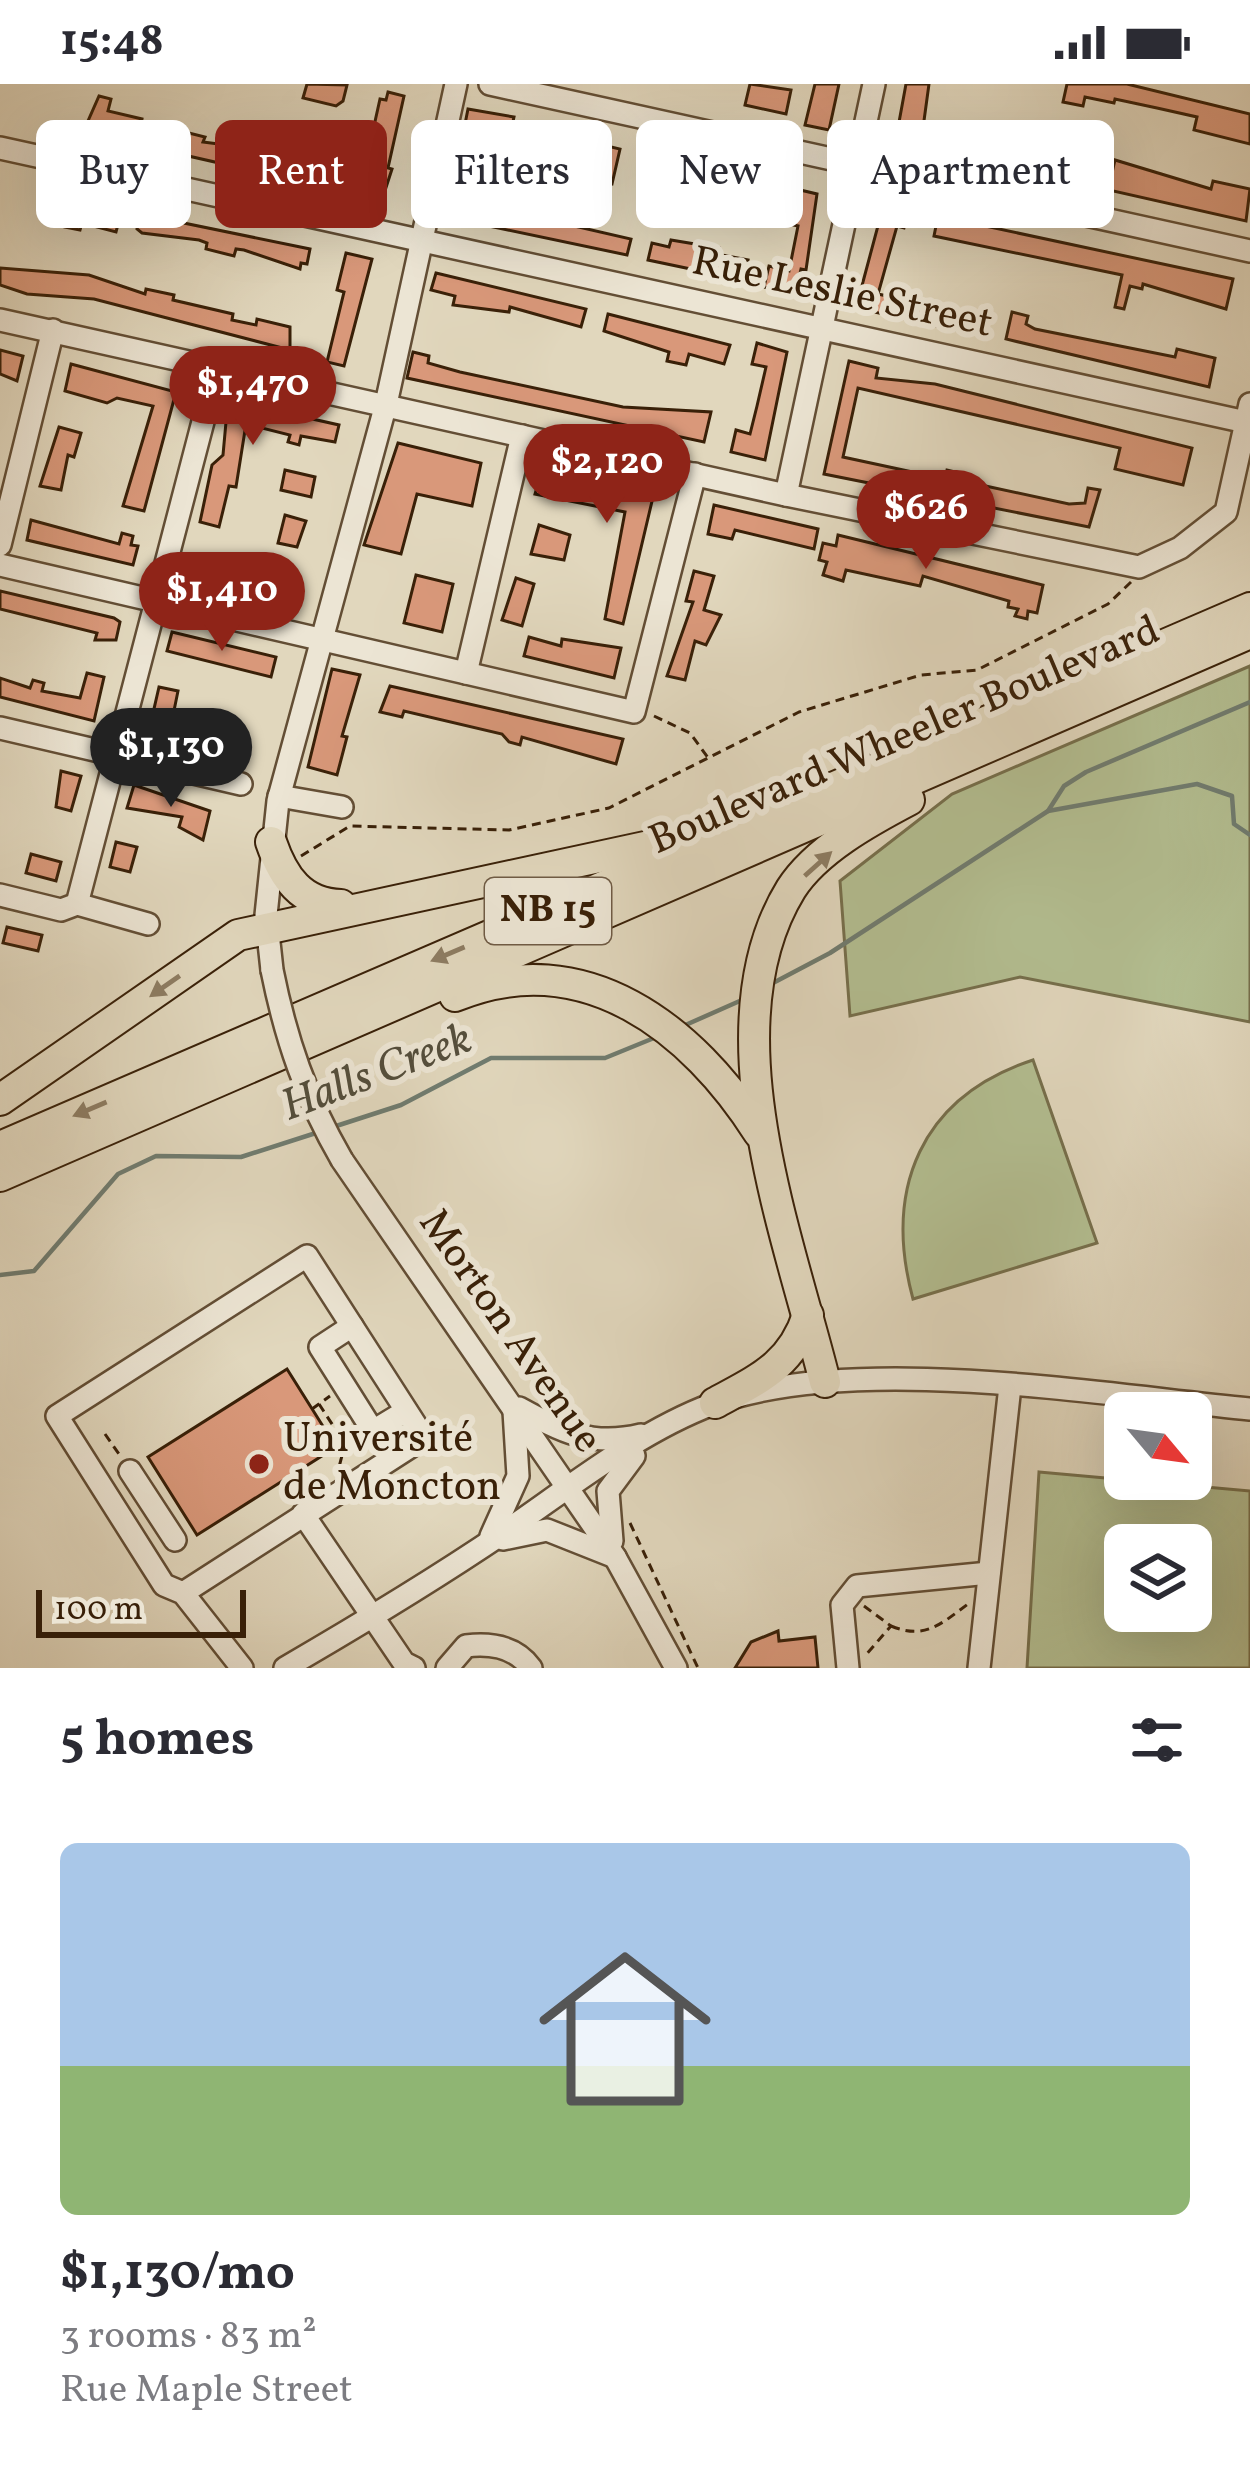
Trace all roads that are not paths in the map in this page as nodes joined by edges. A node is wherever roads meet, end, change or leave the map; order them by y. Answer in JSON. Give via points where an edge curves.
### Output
{"nodes":[{"id":1,"x":456,"y":84,"type":"edge"},
{"id":2,"x":490,"y":84,"type":"edge"},
{"id":3,"x":874,"y":84,"type":"edge"},
{"id":4,"x":866,"y":120,"type":"edge"},
{"id":5,"x":0,"y":148,"type":"edge"},
{"id":6,"x":827,"y":160,"type":"edge"},
{"id":7,"x":1114,"y":222,"type":"edge"},
{"id":8,"x":843,"y":228,"type":"edge"},
{"id":9,"x":422,"y":242,"type":"junction"},
{"id":10,"x":1250,"y":251,"type":"edge"},
{"id":11,"x":0,"y":320,"type":"edge"},
{"id":12,"x":823,"y":329,"type":"junction"},
{"id":13,"x":53,"y":330,"type":"junction"},
{"id":14,"x":217,"y":368,"type":"junction"},
{"id":15,"x":386,"y":404,"type":"junction"},
{"id":16,"x":1248,"y":413,"type":"edge"},
{"id":17,"x":522,"y":436,"type":"junction"},
{"id":18,"x":695,"y":474,"type":"junction"},
{"id":19,"x":786,"y":496,"type":"junction"},
{"id":20,"x":0,"y":545,"type":"edge"},
{"id":21,"x":0,"y":566,"type":"edge"},
{"id":22,"x":154,"y":602,"type":"junction"},
{"id":23,"x":1250,"y":608,"type":"edge"},
{"id":24,"x":1250,"y":633,"type":"edge"},
{"id":25,"x":323,"y":639,"type":"junction"},
{"id":26,"x":466,"y":673,"type":"junction"},
{"id":27,"x":1095,"y":675,"type":"junction"},
{"id":28,"x":1148,"y":676,"type":"junction"},
{"id":29,"x":0,"y":728,"type":"edge"},
{"id":30,"x":114,"y":755,"type":"junction"},
{"id":31,"x":241,"y":784,"type":"dead end"},
{"id":32,"x":279,"y":796,"type":"junction"},
{"id":33,"x":342,"y":807,"type":"dead end"},
{"id":34,"x":271,"y":842,"type":"junction"},
{"id":35,"x":0,"y":895,"type":"edge"},
{"id":36,"x":77,"y":904,"type":"junction"},
{"id":37,"x":359,"y":905,"type":"junction"},
{"id":38,"x":148,"y":924,"type":"dead end"},
{"id":39,"x":266,"y":929,"type":"junction"},
{"id":40,"x":0,"y":1100,"type":"edge"},
{"id":41,"x":139,"y":1116,"type":"junction"},
{"id":42,"x":766,"y":1143,"type":"junction"},
{"id":43,"x":0,"y":1147,"type":"edge"},
{"id":44,"x":0,"y":1176,"type":"edge"},
{"id":45,"x":808,"y":1315,"type":"junction"},
{"id":46,"x":352,"y":1326,"type":"junction"},
{"id":47,"x":825,"y":1382,"type":"junction"},
{"id":48,"x":1010,"y":1386,"type":"junction"},
{"id":49,"x":715,"y":1403,"type":"junction"},
{"id":50,"x":513,"y":1405,"type":"junction"},
{"id":51,"x":1250,"y":1409,"type":"edge"},
{"id":52,"x":406,"y":1411,"type":"junction"},
{"id":53,"x":659,"y":1430,"type":"junction"},
{"id":54,"x":130,"y":1472,"type":"road end"},
{"id":55,"x":569,"y":1488,"type":"junction"},
{"id":56,"x":159,"y":1514,"type":"junction"},
{"id":57,"x":303,"y":1514,"type":"junction"},
{"id":58,"x":131,"y":1532,"type":"junction"},
{"id":59,"x":175,"y":1540,"type":"dead end"},
{"id":60,"x":486,"y":1544,"type":"junction"},
{"id":61,"x":616,"y":1557,"type":"junction"},
{"id":62,"x":988,"y":1582,"type":"junction"},
{"id":63,"x":183,"y":1593,"type":"junction"},
{"id":64,"x":375,"y":1616,"type":"junction"},
{"id":65,"x":242,"y":1668,"type":"edge"},
{"id":66,"x":285,"y":1668,"type":"edge"},
{"id":67,"x":414,"y":1668,"type":"edge"},
{"id":68,"x":447,"y":1668,"type":"edge"},
{"id":69,"x":531,"y":1668,"type":"edge"},
{"id":70,"x":676,"y":1668,"type":"edge"},
{"id":71,"x":852,"y":1668,"type":"edge"},
{"id":72,"x":979,"y":1668,"type":"edge"}],
"edges":[{"from":1,"to":9,"type":"street","name":"Morton Avenue"},
{"from":2,"to":6,"type":"street"},
{"from":3,"to":4,"type":"street"},
{"from":5,"to":9,"type":"street","name":"Rue Leslie Street"},
{"from":7,"to":10,"type":"street"},
{"from":8,"to":12,"type":"street"},
{"from":9,"to":12,"type":"street","name":"Rue Leslie Street"},
{"from":9,"to":15,"type":"street","name":"Morton Avenue"},
{"from":11,"to":13,"type":"street"},
{"from":12,"to":16,"type":"street","name":"Rue Leslie Street"},
{"from":12,"to":19,"type":"street"},
{"from":13,"to":14,"type":"street"},
{"from":13,"to":20,"type":"street"},
{"from":14,"to":15,"type":"street"},
{"from":14,"to":22,"type":"street"},
{"from":15,"to":17,"type":"street"},
{"from":15,"to":25,"type":"street","name":"Morton Avenue"},
{"from":16,"to":19,"type":"street","via":[[1226,512],[1139,567]]},
{"from":17,"to":18,"type":"street"},
{"from":17,"to":26,"type":"street"},
{"from":18,"to":19,"type":"street"},
{"from":18,"to":26,"type":"street","via":[[634,712]]},
{"from":21,"to":22,"type":"street"},
{"from":22,"to":25,"type":"street"},
{"from":22,"to":30,"type":"street"},
{"from":23,"to":27,"type":"highway","name":"Boulevard Wheeler Boulevard","number":"NB 15"},
{"from":24,"to":28,"type":"highway","name":"Boulevard Wheeler Boulevard","number":"NB 15"},
{"from":25,"to":26,"type":"street"},
{"from":25,"to":32,"type":"street","name":"Morton Avenue"},
{"from":27,"to":37,"type":"highway","via":[[1039,690],[692,837]]},
{"from":27,"to":43,"type":"highway","name":"Boulevard Wheeler Boulevard","number":"NB 15","one_way":true},
{"from":28,"to":41,"type":"highway","name":"Boulevard Wheeler Boulevard","number":"NB 15"},
{"from":42,"to":28,"type":"highway","one_way":true,"via":[[751,1023],[760,963],[793,886],[861,825]]},
{"from":29,"to":30,"type":"street"},
{"from":30,"to":31,"type":"street"},
{"from":30,"to":36,"type":"street"},
{"from":32,"to":33,"type":"street"},
{"from":32,"to":34,"type":"street","name":"Morton Avenue"},
{"from":34,"to":37,"type":"highway","via":[[282,874],[321,904]]},
{"from":34,"to":39,"type":"street","name":"Morton Avenue"},
{"from":35,"to":36,"type":"street","via":[[61,910]]},
{"from":36,"to":38,"type":"street"},
{"from":37,"to":39,"type":"highway"},
{"from":39,"to":40,"type":"highway","one_way":true,"via":[[238,935]]},
{"from":39,"to":50,"type":"street","name":"Morton Avenue","bridge":true,"via":[[285,1037],[309,1104]]},
{"from":41,"to":42,"type":"highway","via":[[229,1089],[478,987],[545,982],[646,1011],[694,1047]]},
{"from":41,"to":44,"type":"highway","name":"Boulevard Wheeler Boulevard","number":"NB 15"},
{"from":42,"to":45,"type":"highway"},
{"from":45,"to":47,"type":"highway"},
{"from":45,"to":49,"type":"highway","via":[[799,1344],[780,1366]]},
{"from":46,"to":52,"type":"street"},
{"from":46,"to":52,"type":"street","via":[[320,1347],[373,1431]]},
{"from":46,"to":58,"type":"street","via":[[307,1256],[57,1416]]},
{"from":47,"to":48,"type":"street"},
{"from":47,"to":49,"type":"street"},
{"from":48,"to":51,"type":"street"},
{"from":48,"to":62,"type":"street"},
{"from":49,"to":53,"type":"street"},
{"from":50,"to":53,"type":"street","via":[[584,1440],[608,1443]]},
{"from":50,"to":55,"type":"street","name":"Morton Avenue"},
{"from":50,"to":60,"type":"street","via":[[518,1477]]},
{"from":52,"to":57,"type":"street","via":[[424,1438]]},
{"from":53,"to":55,"type":"street"},
{"from":53,"to":61,"type":"street","via":[[608,1491]]},
{"from":54,"to":56,"type":"street"},
{"from":55,"to":60,"type":"street"},
{"from":55,"to":61,"type":"street","name":"Morton Avenue"},
{"from":56,"to":58,"type":"street"},
{"from":56,"to":59,"type":"street"},
{"from":57,"to":63,"type":"street"},
{"from":57,"to":64,"type":"street"},
{"from":58,"to":63,"type":"street","via":[[164,1585]]},
{"from":60,"to":61,"type":"street","via":[[547,1531]]},
{"from":60,"to":64,"type":"street"},
{"from":61,"to":70,"type":"street","name":"Morton Avenue"},
{"from":62,"to":71,"type":"street","via":[[857,1586],[842,1605]]},
{"from":62,"to":72,"type":"street"},
{"from":63,"to":65,"type":"street"},
{"from":64,"to":66,"type":"street"},
{"from":64,"to":67,"type":"street"},
{"from":68,"to":69,"type":"street","via":[[466,1646],[482,1644],[517,1653]]}]}
